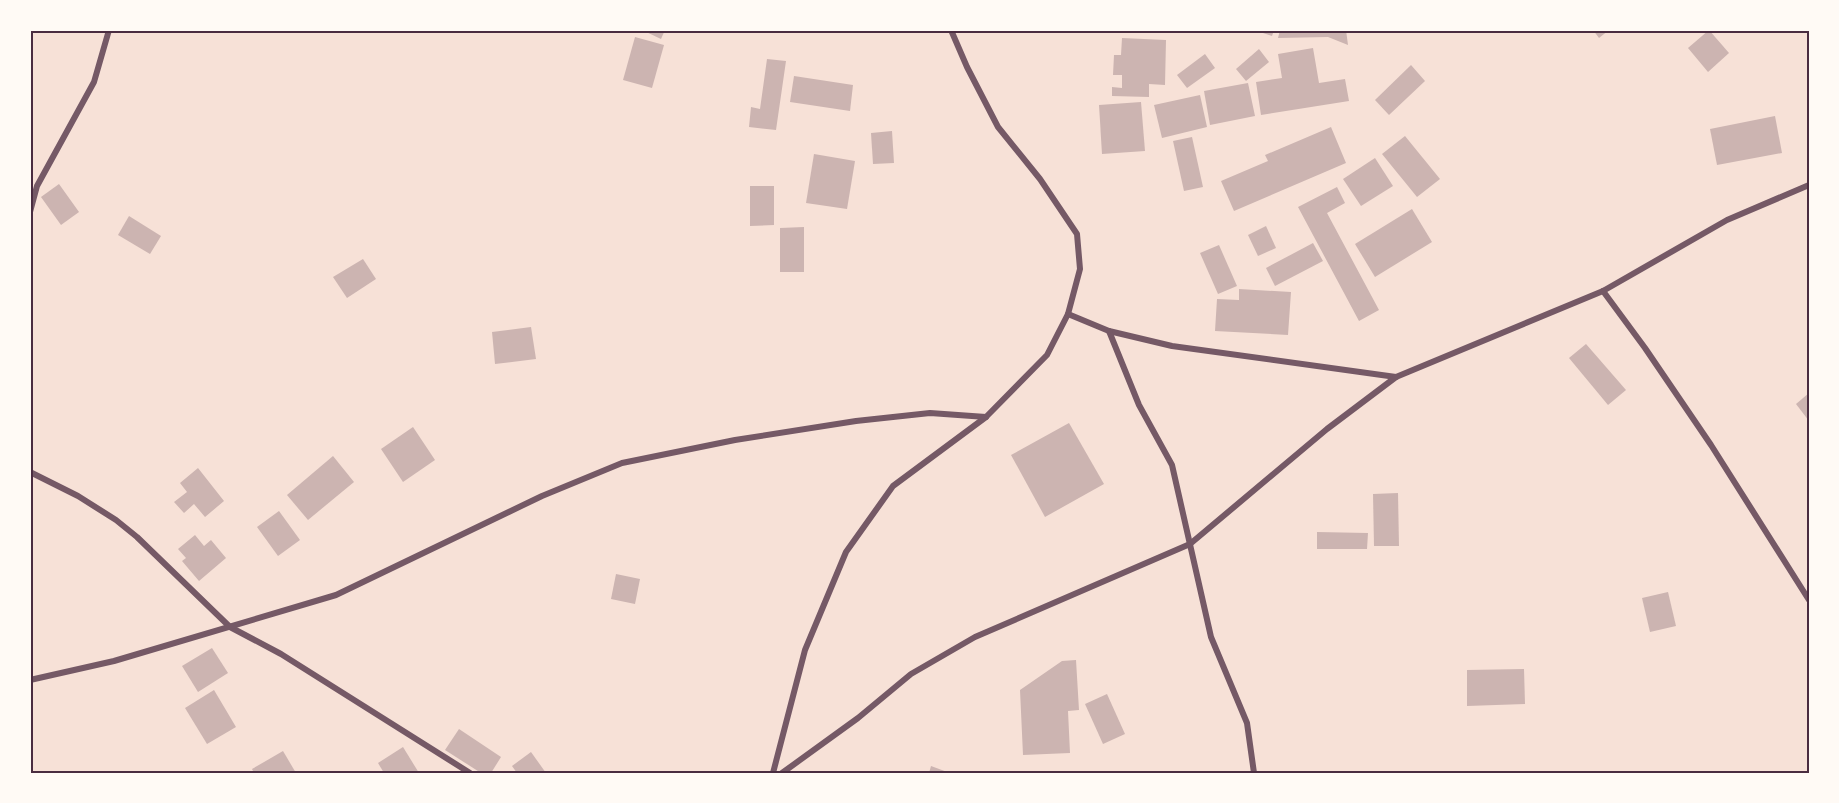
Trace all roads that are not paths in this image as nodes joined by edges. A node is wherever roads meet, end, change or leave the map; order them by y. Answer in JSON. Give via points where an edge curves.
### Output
{"nodes":[{"id":1,"x":109,"y":30,"type":"edge"},
{"id":2,"x":951,"y":30,"type":"edge"},
{"id":3,"x":1809,"y":185,"type":"edge"},
{"id":4,"x":30,"y":212,"type":"edge"},
{"id":5,"x":1603,"y":291,"type":"junction"},
{"id":6,"x":1068,"y":314,"type":"junction"},
{"id":7,"x":1109,"y":331,"type":"junction"},
{"id":8,"x":1396,"y":377,"type":"junction"},
{"id":9,"x":986,"y":417,"type":"junction"},
{"id":10,"x":30,"y":472,"type":"edge"},
{"id":11,"x":1190,"y":544,"type":"junction"},
{"id":12,"x":1809,"y":600,"type":"edge"},
{"id":13,"x":230,"y":627,"type":"junction"},
{"id":14,"x":30,"y":680,"type":"edge"},
{"id":15,"x":470,"y":773,"type":"edge"},
{"id":16,"x":773,"y":773,"type":"edge"},
{"id":17,"x":782,"y":773,"type":"edge"},
{"id":18,"x":1254,"y":773,"type":"edge"}],
"edges":[{"from":1,"to":4,"type":"street","via":[[94,82],[37,186]]},
{"from":2,"to":6,"type":"street","via":[[998,126],[1077,234],[1080,269]]},
{"from":3,"to":5,"type":"street","via":[[1728,220]]},
{"from":5,"to":8,"type":"street"},
{"from":5,"to":12,"type":"street","via":[[1711,445]]},
{"from":6,"to":7,"type":"street"},
{"from":6,"to":9,"type":"street","via":[[1047,355]]},
{"from":7,"to":8,"type":"street","via":[[1172,346]]},
{"from":7,"to":11,"type":"street","via":[[1139,405],[1172,465]]},
{"from":8,"to":11,"type":"street"},
{"from":9,"to":13,"type":"street","via":[[930,413],[856,421],[622,463],[542,496],[336,595]]},
{"from":9,"to":16,"type":"street","via":[[893,486],[846,552],[806,650]]},
{"from":10,"to":13,"type":"street","via":[[116,520]]},
{"from":11,"to":17,"type":"street","via":[[975,637],[911,675]]},
{"from":11,"to":18,"type":"street","via":[[1211,637],[1247,723]]},
{"from":13,"to":14,"type":"street","via":[[114,661]]},
{"from":13,"to":15,"type":"street","via":[[281,654]]}]}
